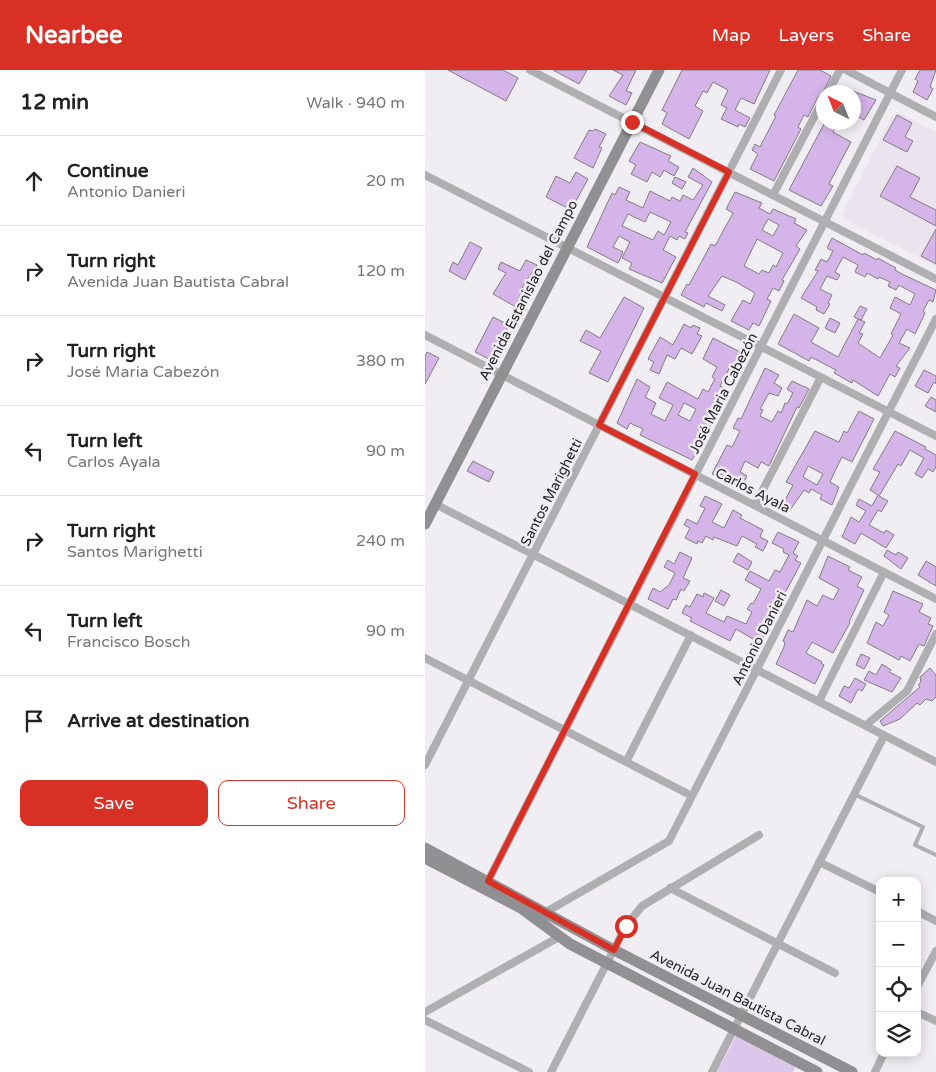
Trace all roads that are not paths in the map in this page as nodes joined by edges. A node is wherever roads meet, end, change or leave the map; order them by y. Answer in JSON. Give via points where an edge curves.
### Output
{"nodes":[{"id":1,"x":530,"y":70,"type":"edge"},
{"id":2,"x":659,"y":70,"type":"edge"},
{"id":3,"x":781,"y":70,"type":"edge"},
{"id":4,"x":840,"y":70,"type":"edge"},
{"id":5,"x":846,"y":70,"type":"edge"},
{"id":6,"x":902,"y":70,"type":"edge"},
{"id":7,"x":832,"y":85,"type":"edge"},
{"id":8,"x":890,"y":93,"type":"junction"},
{"id":9,"x":816,"y":113,"type":"edge"},
{"id":10,"x":936,"y":116,"type":"edge"},
{"id":11,"x":632,"y":122,"type":"junction"},
{"id":12,"x":729,"y":172,"type":"junction"},
{"id":13,"x":425,"y":175,"type":"edge"},
{"id":14,"x":773,"y":195,"type":"junction"},
{"id":15,"x":825,"y":222,"type":"junction"},
{"id":16,"x":567,"y":248,"type":"junction"},
{"id":17,"x":936,"y":279,"type":"edge"},
{"id":18,"x":664,"y":297,"type":"junction"},
{"id":19,"x":936,"y":319,"type":"edge"},
{"id":20,"x":425,"y":335,"type":"edge"},
{"id":21,"x":761,"y":346,"type":"junction"},
{"id":22,"x":502,"y":375,"type":"junction"},
{"id":23,"x":821,"y":377,"type":"junction"},
{"id":24,"x":889,"y":412,"type":"junction"},
{"id":25,"x":599,"y":425,"type":"junction"},
{"id":26,"x":936,"y":436,"type":"edge"},
{"id":27,"x":695,"y":474,"type":"junction"},
{"id":28,"x":435,"y":504,"type":"junction"},
{"id":29,"x":755,"y":505,"type":"junction"},
{"id":30,"x":425,"y":524,"type":"edge"},
{"id":31,"x":823,"y":540,"type":"junction"},
{"id":32,"x":533,"y":554,"type":"junction"},
{"id":33,"x":884,"y":572,"type":"junction"},
{"id":34,"x":936,"y":598,"type":"edge"},
{"id":35,"x":629,"y":604,"type":"junction"},
{"id":36,"x":936,"y":634,"type":"edge"},
{"id":37,"x":691,"y":636,"type":"junction"},
{"id":38,"x":425,"y":658,"type":"edge"},
{"id":39,"x":757,"y":669,"type":"junction"},
{"id":40,"x":468,"y":680,"type":"junction"},
{"id":41,"x":819,"y":701,"type":"junction"},
{"id":42,"x":866,"y":725,"type":"junction"},
{"id":43,"x":565,"y":730,"type":"junction"},
{"id":44,"x":884,"y":736,"type":"junction"},
{"id":45,"x":627,"y":762,"type":"junction"},
{"id":46,"x":936,"y":762,"type":"edge"},
{"id":47,"x":425,"y":764,"type":"edge"},
{"id":48,"x":854,"y":794,"type":"junction"},
{"id":49,"x":692,"y":796,"type":"junction"},
{"id":50,"x":759,"y":835,"type":"dead end"},
{"id":51,"x":425,"y":848,"type":"edge"},
{"id":52,"x":936,"y":855,"type":"edge"},
{"id":53,"x":425,"y":858,"type":"edge"},
{"id":54,"x":819,"y":862,"type":"junction"},
{"id":55,"x":486,"y":885,"type":"junction"},
{"id":56,"x":670,"y":888,"type":"junction"},
{"id":57,"x":876,"y":890,"type":"edge"},
{"id":58,"x":546,"y":912,"type":"junction"},
{"id":59,"x":921,"y":913,"type":"edge"},
{"id":60,"x":936,"y":921,"type":"edge"},
{"id":61,"x":559,"y":937,"type":"junction"},
{"id":62,"x":778,"y":942,"type":"junction"},
{"id":63,"x":614,"y":950,"type":"junction"},
{"id":64,"x":936,"y":951,"type":"edge"},
{"id":65,"x":607,"y":964,"type":"junction"},
{"id":66,"x":835,"y":973,"type":"dead end"},
{"id":67,"x":921,"y":979,"type":"edge"},
{"id":68,"x":425,"y":1012,"type":"edge"},
{"id":69,"x":741,"y":1014,"type":"junction"},
{"id":70,"x":921,"y":1014,"type":"edge"},
{"id":71,"x":425,"y":1020,"type":"edge"},
{"id":72,"x":936,"y":1022,"type":"edge"},
{"id":73,"x":734,"y":1028,"type":"junction"},
{"id":74,"x":882,"y":1057,"type":"edge"},
{"id":75,"x":529,"y":1072,"type":"edge"},
{"id":76,"x":551,"y":1072,"type":"edge"},
{"id":77,"x":712,"y":1072,"type":"edge"},
{"id":78,"x":817,"y":1072,"type":"edge"},
{"id":79,"x":852,"y":1072,"type":"edge"},
{"id":80,"x":875,"y":1072,"type":"edge"}],
"edges":[{"from":1,"to":11,"type":"street"},
{"from":2,"to":11,"type":"main road","name":"Avenida Estanislao del Campo"},
{"from":3,"to":12,"type":"street","name":"Santos Marighetti"},
{"from":4,"to":7,"type":"street"},
{"from":5,"to":8,"type":"street"},
{"from":6,"to":8,"type":"street","name":"José Maria Cabezón"},
{"from":8,"to":10,"type":"street"},
{"from":8,"to":15,"type":"street","name":"José Maria Cabezón"},
{"from":9,"to":14,"type":"street"},
{"from":11,"to":12,"type":"street"},
{"from":11,"to":16,"type":"main road","name":"Avenida Estanislao del Campo"},
{"from":12,"to":14,"type":"street"},
{"from":12,"to":18,"type":"street","name":"Santos Marighetti"},
{"from":13,"to":16,"type":"street"},
{"from":14,"to":15,"type":"street"},
{"from":15,"to":17,"type":"street"},
{"from":15,"to":21,"type":"street","name":"José Maria Cabezón"},
{"from":16,"to":18,"type":"street"},
{"from":16,"to":22,"type":"main road","name":"Avenida Estanislao del Campo"},
{"from":18,"to":21,"type":"street"},
{"from":18,"to":25,"type":"street","name":"Santos Marighetti"},
{"from":19,"to":24,"type":"street","name":"Antonio Danieri"},
{"from":20,"to":22,"type":"street","name":"Carlos Ayala"},
{"from":21,"to":23,"type":"street"},
{"from":21,"to":27,"type":"street","name":"José Maria Cabezón"},
{"from":22,"to":25,"type":"street","name":"Carlos Ayala"},
{"from":22,"to":28,"type":"main road","name":"Avenida Estanislao del Campo"},
{"from":23,"to":24,"type":"street"},
{"from":23,"to":29,"type":"street"},
{"from":24,"to":26,"type":"street"},
{"from":24,"to":31,"type":"street","name":"Antonio Danieri"},
{"from":25,"to":27,"type":"street","name":"Carlos Ayala"},
{"from":25,"to":32,"type":"street","name":"Santos Marighetti"},
{"from":27,"to":29,"type":"street","name":"Carlos Ayala"},
{"from":27,"to":35,"type":"street","name":"José Maria Cabezón"},
{"from":28,"to":30,"type":"main road","name":"Avenida Estanislao del Campo"},
{"from":28,"to":32,"type":"street"},
{"from":29,"to":31,"type":"street","name":"Carlos Ayala"},
{"from":31,"to":33,"type":"street","name":"Carlos Ayala"},
{"from":31,"to":39,"type":"street","name":"Antonio Danieri"},
{"from":32,"to":35,"type":"street"},
{"from":32,"to":40,"type":"street","name":"Santos Marighetti"},
{"from":33,"to":34,"type":"street","name":"Carlos Ayala"},
{"from":33,"to":41,"type":"street"},
{"from":35,"to":37,"type":"street"},
{"from":35,"to":43,"type":"street","name":"José Maria Cabezón"},
{"from":36,"to":42,"type":"street","via":[[907,691]]},
{"from":37,"to":39,"type":"street"},
{"from":37,"to":45,"type":"street"},
{"from":38,"to":40,"type":"street"},
{"from":39,"to":41,"type":"street"},
{"from":39,"to":49,"type":"street","name":"Antonio Danieri"},
{"from":40,"to":43,"type":"street"},
{"from":40,"to":47,"type":"street","name":"Santos Marighetti"},
{"from":41,"to":42,"type":"street"},
{"from":42,"to":44,"type":"street"},
{"from":43,"to":45,"type":"street"},
{"from":43,"to":55,"type":"street","name":"José Maria Cabezón"},
{"from":44,"to":46,"type":"street"},
{"from":44,"to":48,"type":"street"},
{"from":45,"to":49,"type":"street"},
{"from":48,"to":52,"type":"lane","via":[[923,827],[915,845]]},
{"from":48,"to":54,"type":"street"},
{"from":49,"to":58,"type":"street","name":"Antonio Danieri","via":[[669,841]]},
{"from":50,"to":56,"type":"street"},
{"from":51,"to":55,"type":"main road","name":"Avenida Juan Bautista Cabral"},
{"from":53,"to":55,"type":"main road","name":"Avenida Juan Bautista Cabral"},
{"from":54,"to":57,"type":"street"},
{"from":54,"to":62,"type":"street"},
{"from":55,"to":58,"type":"main road","name":"Avenida Juan Bautista Cabral"},
{"from":55,"to":61,"type":"main road","name":"Avenida Juan Bautista Cabral"},
{"from":56,"to":62,"type":"street"},
{"from":56,"to":63,"type":"street","via":[[641,906]]},
{"from":58,"to":63,"type":"main road","name":"Avenida Juan Bautista Cabral"},
{"from":59,"to":60,"type":"street"},
{"from":61,"to":65,"type":"main road","name":"Avenida Juan Bautista Cabral"},
{"from":61,"to":68,"type":"street"},
{"from":62,"to":66,"type":"street"},
{"from":62,"to":69,"type":"street"},
{"from":63,"to":65,"type":"street"},
{"from":63,"to":69,"type":"main road","name":"Avenida Juan Bautista Cabral"},
{"from":64,"to":67,"type":"street"},
{"from":65,"to":73,"type":"main road","name":"Avenida Juan Bautista Cabral"},
{"from":65,"to":76,"type":"street"},
{"from":69,"to":73,"type":"street"},
{"from":69,"to":79,"type":"main road","name":"Avenida Juan Bautista Cabral"},
{"from":70,"to":72,"type":"street"},
{"from":71,"to":75,"type":"street"},
{"from":73,"to":77,"type":"street"},
{"from":73,"to":78,"type":"main road","name":"Avenida Juan Bautista Cabral"},
{"from":74,"to":80,"type":"street"}]}
